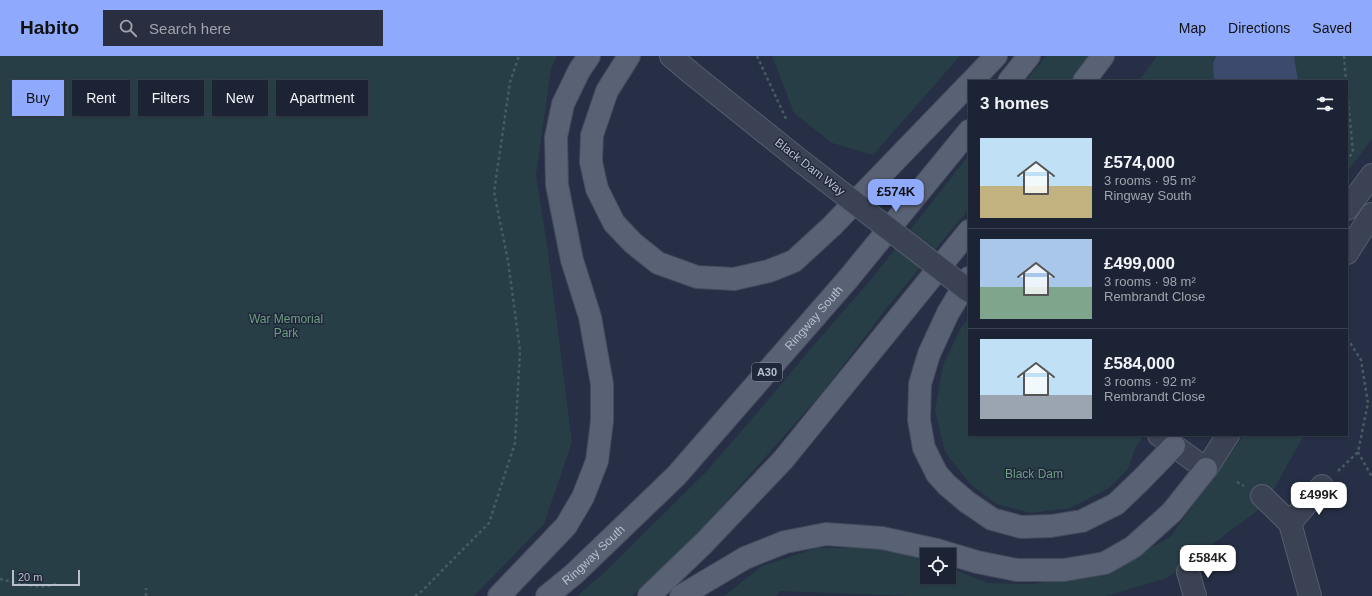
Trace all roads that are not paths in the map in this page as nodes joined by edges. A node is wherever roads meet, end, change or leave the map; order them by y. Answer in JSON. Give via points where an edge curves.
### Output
{"nodes":[{"id":1,"x":589,"y":56,"type":"edge"},
{"id":2,"x":629,"y":56,"type":"edge"},
{"id":3,"x":672,"y":56,"type":"edge"},
{"id":4,"x":996,"y":56,"type":"edge"},
{"id":5,"x":1029,"y":56,"type":"edge"},
{"id":6,"x":1103,"y":56,"type":"edge"},
{"id":7,"x":1118,"y":56,"type":"edge"},
{"id":8,"x":973,"y":80,"type":"edge"},
{"id":9,"x":1010,"y":80,"type":"edge"},
{"id":10,"x":1085,"y":80,"type":"edge"},
{"id":11,"x":1103,"y":80,"type":"edge"},
{"id":12,"x":968,"y":85,"type":"edge"},
{"id":13,"x":968,"y":132,"type":"edge"},
{"id":14,"x":1372,"y":175,"type":"edge"},
{"id":15,"x":1348,"y":207,"type":"edge"},
{"id":16,"x":1371,"y":217,"type":"edge"},
{"id":17,"x":968,"y":232,"type":"edge"},
{"id":18,"x":1348,"y":252,"type":"edge"},
{"id":19,"x":968,"y":280,"type":"edge"},
{"id":20,"x":968,"y":290,"type":"edge"},
{"id":21,"x":1227,"y":436,"type":"edge"},
{"id":22,"x":1172,"y":439,"type":"edge"},
{"id":23,"x":1206,"y":470,"type":"junction"},
{"id":24,"x":1322,"y":486,"type":"road end"},
{"id":25,"x":1262,"y":496,"type":"dead end"},
{"id":26,"x":1290,"y":523,"type":"junction"},
{"id":27,"x":1188,"y":572,"type":"dead end"},
{"id":28,"x":499,"y":596,"type":"edge"},
{"id":29,"x":547,"y":596,"type":"edge"},
{"id":30,"x":649,"y":596,"type":"edge"},
{"id":31,"x":681,"y":596,"type":"edge"},
{"id":32,"x":1195,"y":596,"type":"edge"},
{"id":33,"x":1310,"y":596,"type":"edge"}],
"edges":[{"from":1,"to":28,"type":"main road","via":[[563,104],[556,137],[557,185],[572,260],[590,317],[602,384],[598,461],[566,526]]},
{"from":2,"to":12,"type":"main road","via":[[607,91],[592,135],[591,162],[598,189],[614,223],[633,244],[658,263],[697,277],[734,279],[769,271],[794,261],[832,226]]},
{"from":3,"to":20,"type":"street","name":"Black Dam Way","bridge":true,"via":[[802,162]]},
{"from":4,"to":8,"type":"main road"},
{"from":5,"to":9,"type":"main road"},
{"from":6,"to":10,"type":"main road"},
{"from":7,"to":11,"type":"main road"},
{"from":13,"to":29,"type":"main road","name":"Ringway South","number":"A30","via":[[848,279],[676,476],[574,574]]},
{"from":14,"to":15,"type":"street"},
{"from":15,"to":16,"type":"street"},
{"from":16,"to":18,"type":"street"},
{"from":17,"to":30,"type":"main road","via":[[783,460]]},
{"from":19,"to":22,"type":"main road","via":[[948,313],[929,354],[920,384],[919,420],[924,448],[937,474],[967,502],[992,519],[1021,527],[1051,526],[1082,520],[1116,504],[1141,480]]},
{"from":21,"to":23,"type":"street"},
{"from":22,"to":23,"type":"street"},
{"from":23,"to":31,"type":"main road","via":[[1172,512],[1133,547],[1105,563],[1064,570],[1017,570],[882,538],[826,534],[785,542],[745,558]]},
{"from":24,"to":26,"type":"street"},
{"from":25,"to":26,"type":"street"},
{"from":26,"to":33,"type":"street"},
{"from":27,"to":32,"type":"street"}]}
